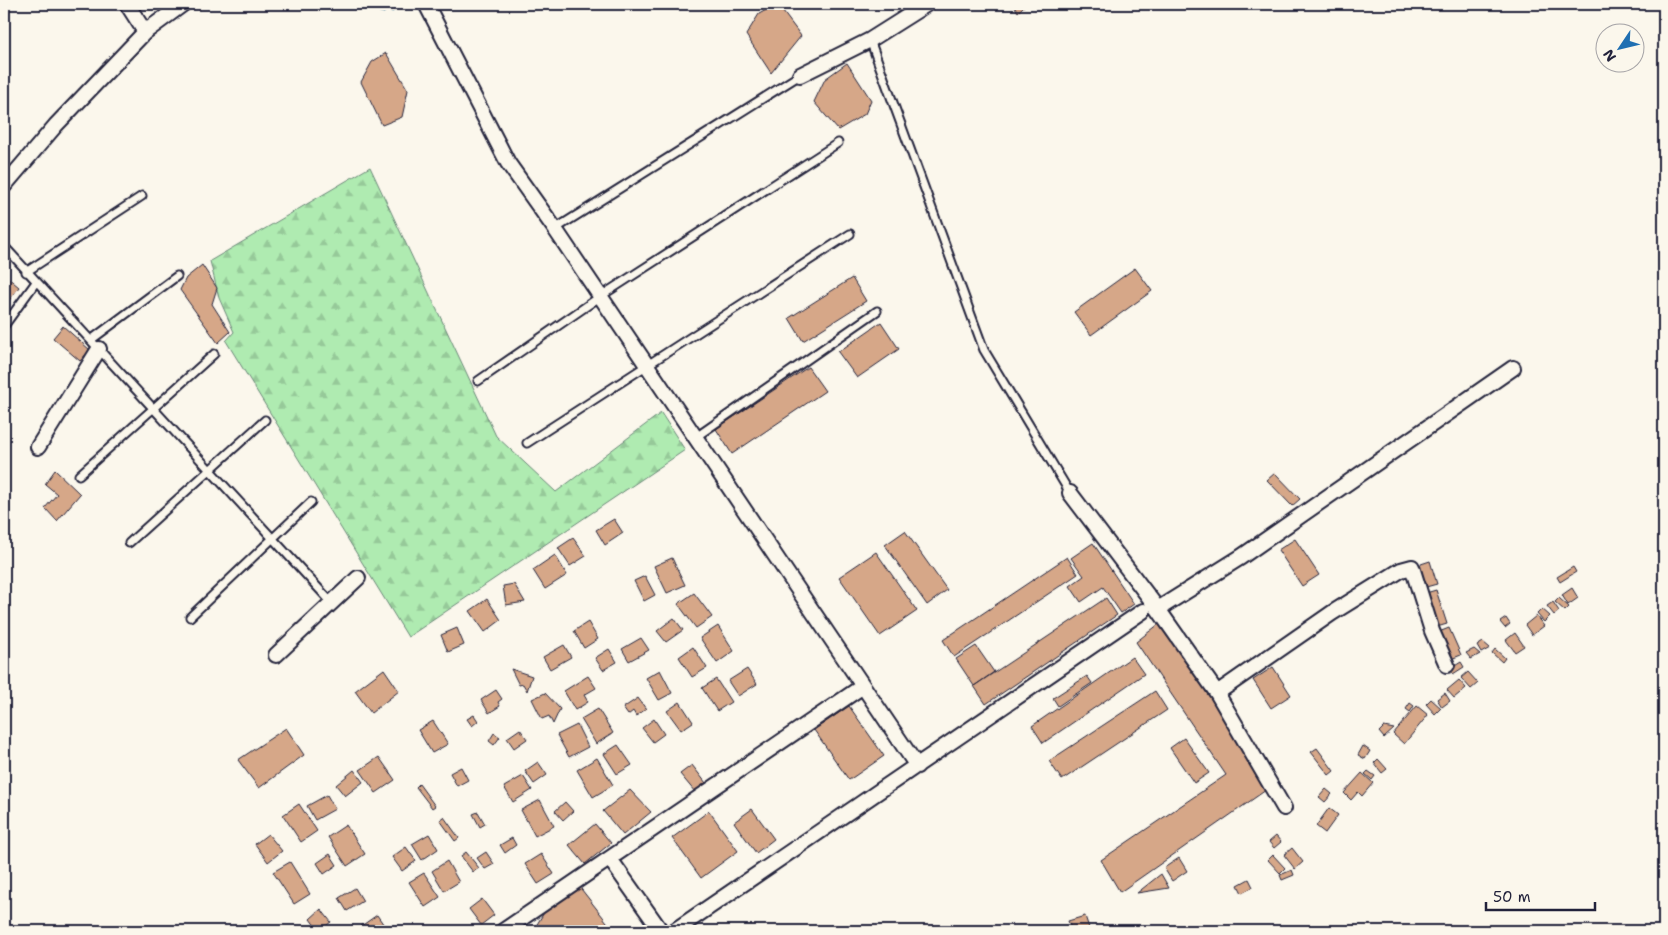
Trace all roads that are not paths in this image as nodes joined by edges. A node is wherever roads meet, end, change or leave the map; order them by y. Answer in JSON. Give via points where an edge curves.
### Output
{"nodes":[{"id":1,"x":127,"y":4,"type":"edge"},
{"id":2,"x":183,"y":4,"type":"edge"},
{"id":3,"x":426,"y":4,"type":"edge"},
{"id":4,"x":926,"y":4,"type":"edge"},
{"id":5,"x":145,"y":32,"type":"junction"},
{"id":6,"x":870,"y":40,"type":"junction"},
{"id":7,"x":800,"y":75,"type":"joint"},
{"id":8,"x":838,"y":143,"type":"dead end"},
{"id":9,"x":4,"y":186,"type":"edge"},
{"id":10,"x":142,"y":196,"type":"dead end"},
{"id":11,"x":555,"y":229,"type":"junction"},
{"id":12,"x":850,"y":234,"type":"dead end"},
{"id":13,"x":4,"y":246,"type":"edge"},
{"id":14,"x":26,"y":272,"type":"junction"},
{"id":15,"x":177,"y":276,"type":"dead end"},
{"id":16,"x":36,"y":282,"type":"junction"},
{"id":17,"x":601,"y":296,"type":"junction"},
{"id":18,"x":877,"y":311,"type":"dead end"},
{"id":19,"x":4,"y":326,"type":"edge"},
{"id":20,"x":95,"y":344,"type":"junction"},
{"id":21,"x":214,"y":354,"type":"dead end"},
{"id":22,"x":648,"y":366,"type":"junction"},
{"id":23,"x":1513,"y":368,"type":"dead end"},
{"id":24,"x":478,"y":381,"type":"dead end"},
{"id":25,"x":152,"y":407,"type":"junction"},
{"id":26,"x":265,"y":420,"type":"dead end"},
{"id":27,"x":696,"y":437,"type":"junction"},
{"id":28,"x":527,"y":443,"type":"dead end"},
{"id":29,"x":38,"y":447,"type":"dead end"},
{"id":30,"x":210,"y":470,"type":"junction"},
{"id":31,"x":79,"y":475,"type":"dead end"},
{"id":32,"x":1070,"y":493,"type":"joint"},
{"id":33,"x":311,"y":502,"type":"dead end"},
{"id":34,"x":272,"y":538,"type":"junction"},
{"id":35,"x":129,"y":543,"type":"dead end"},
{"id":36,"x":358,"y":578,"type":"dead end"},
{"id":37,"x":332,"y":603,"type":"junction"},
{"id":38,"x":1158,"y":609,"type":"junction"},
{"id":39,"x":1143,"y":611,"type":"dead end"},
{"id":40,"x":190,"y":618,"type":"dead end"},
{"id":41,"x":276,"y":655,"type":"dead end"},
{"id":42,"x":1447,"y":665,"type":"dead end"},
{"id":43,"x":863,"y":686,"type":"junction"},
{"id":44,"x":1217,"y":693,"type":"junction"},
{"id":45,"x":916,"y":766,"type":"junction"},
{"id":46,"x":1284,"y":808,"type":"dead end"},
{"id":47,"x":610,"y":858,"type":"junction"},
{"id":48,"x":503,"y":931,"type":"edge"},
{"id":49,"x":661,"y":931,"type":"edge"},
{"id":50,"x":674,"y":931,"type":"edge"}],
"edges":[{"from":1,"to":5,"type":"street"},
{"from":2,"to":5,"type":"street"},
{"from":3,"to":11,"type":"street","via":[[508,164]]},
{"from":4,"to":6,"type":"street"},
{"from":5,"to":9,"type":"street","via":[[56,125]]},
{"from":6,"to":7,"type":"street"},
{"from":6,"to":32,"type":"lane","via":[[984,350]]},
{"from":7,"to":11,"type":"lane"},
{"from":8,"to":17,"type":"lane"},
{"from":10,"to":14,"type":"lane"},
{"from":11,"to":17,"type":"street"},
{"from":12,"to":22,"type":"lane"},
{"from":13,"to":14,"type":"lane"},
{"from":14,"to":16,"type":"lane"},
{"from":15,"to":20,"type":"lane"},
{"from":16,"to":19,"type":"lane"},
{"from":16,"to":20,"type":"lane"},
{"from":17,"to":22,"type":"street"},
{"from":17,"to":24,"type":"lane"},
{"from":18,"to":27,"type":"lane"},
{"from":20,"to":25,"type":"lane"},
{"from":20,"to":29,"type":"street"},
{"from":21,"to":25,"type":"lane"},
{"from":22,"to":27,"type":"street"},
{"from":22,"to":28,"type":"lane"},
{"from":23,"to":38,"type":"street","via":[[1241,557]]},
{"from":25,"to":30,"type":"lane"},
{"from":25,"to":31,"type":"lane"},
{"from":26,"to":30,"type":"lane"},
{"from":27,"to":43,"type":"street"},
{"from":30,"to":34,"type":"lane"},
{"from":30,"to":35,"type":"lane"},
{"from":32,"to":38,"type":"street"},
{"from":33,"to":34,"type":"lane"},
{"from":34,"to":37,"type":"lane"},
{"from":34,"to":40,"type":"lane"},
{"from":36,"to":37,"type":"street"},
{"from":37,"to":41,"type":"street"},
{"from":38,"to":44,"type":"street"},
{"from":39,"to":45,"type":"street"},
{"from":42,"to":44,"type":"street","via":[[1432,631],[1412,567],[1401,570],[1332,613]]},
{"from":43,"to":45,"type":"street"},
{"from":43,"to":47,"type":"street"},
{"from":44,"to":46,"type":"street"},
{"from":45,"to":50,"type":"street"},
{"from":47,"to":48,"type":"street"},
{"from":47,"to":49,"type":"street"}]}
